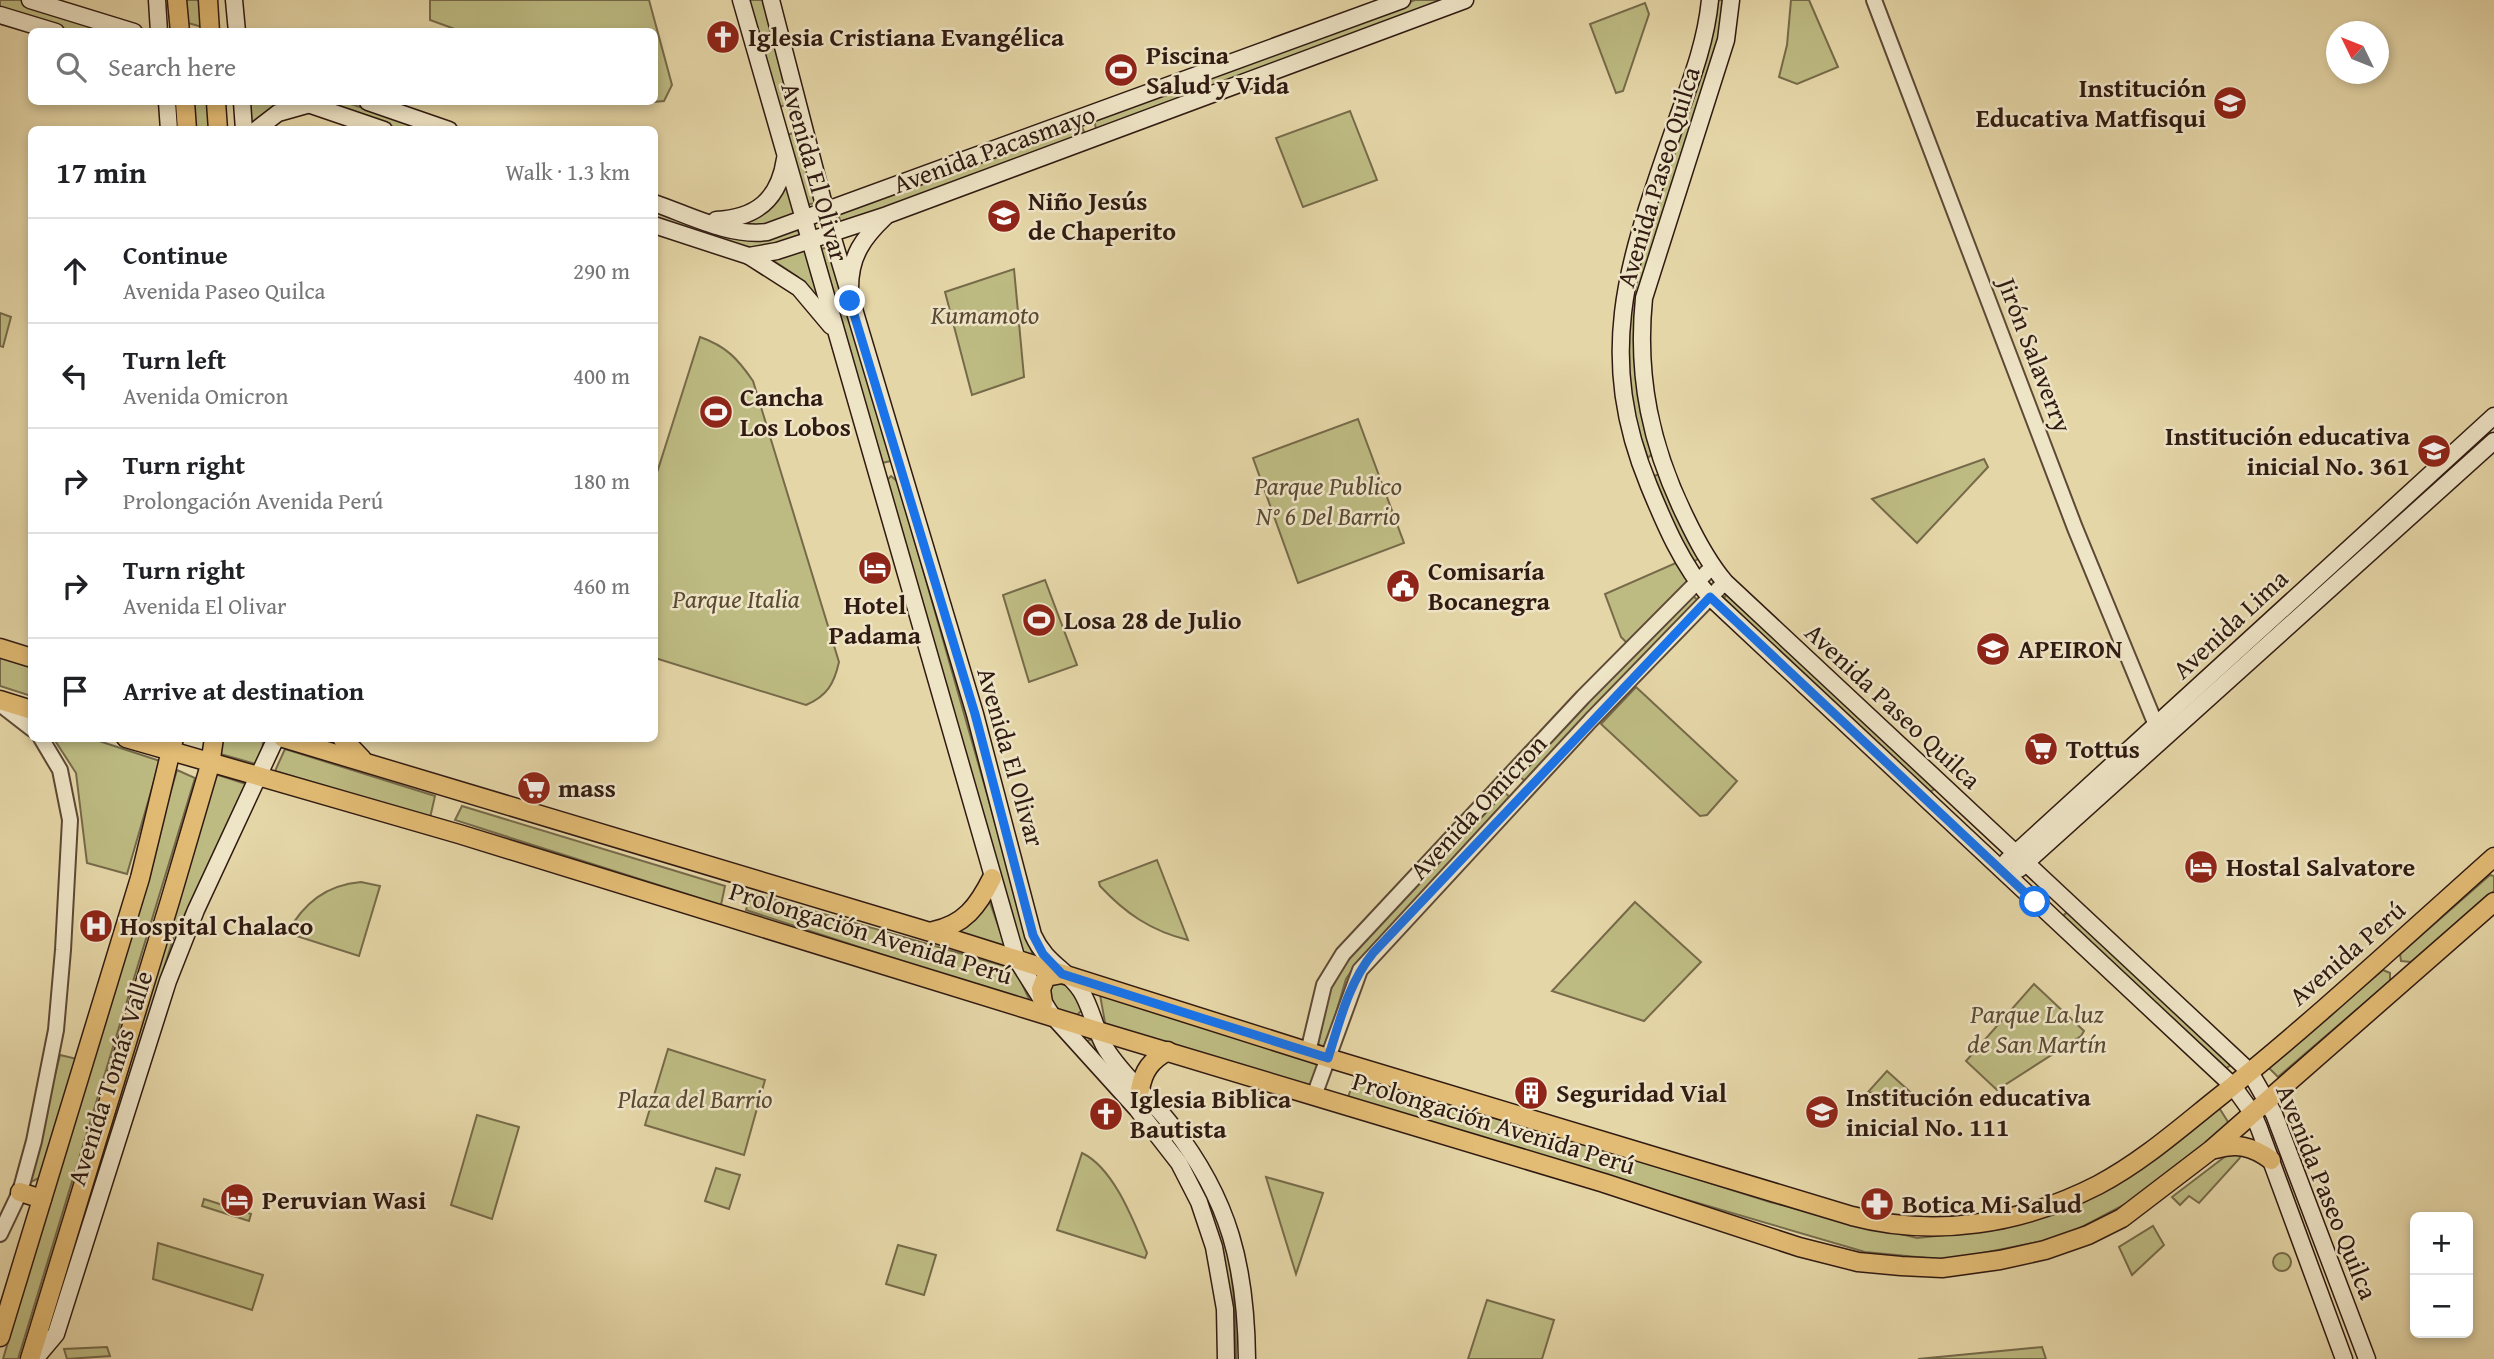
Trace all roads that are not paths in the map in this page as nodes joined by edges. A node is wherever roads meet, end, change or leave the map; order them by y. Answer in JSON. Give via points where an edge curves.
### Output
{"nodes":[{"id":1,"x":30,"y":0,"type":"edge"},
{"id":2,"x":157,"y":0,"type":"edge"},
{"id":3,"x":177,"y":0,"type":"edge"},
{"id":4,"x":208,"y":0,"type":"edge"},
{"id":5,"x":234,"y":0,"type":"edge"},
{"id":6,"x":741,"y":0,"type":"edge"},
{"id":7,"x":771,"y":0,"type":"edge"},
{"id":8,"x":1402,"y":0,"type":"edge"},
{"id":9,"x":1465,"y":0,"type":"edge"},
{"id":10,"x":1710,"y":0,"type":"edge"},
{"id":11,"x":1731,"y":0,"type":"edge"},
{"id":12,"x":1874,"y":0,"type":"edge"},
{"id":13,"x":0,"y":15,"type":"edge"},
{"id":14,"x":43,"y":28,"type":"edge"},
{"id":15,"x":121,"y":28,"type":"edge"},
{"id":16,"x":159,"y":28,"type":"edge"},
{"id":17,"x":180,"y":28,"type":"edge"},
{"id":18,"x":210,"y":28,"type":"edge"},
{"id":19,"x":237,"y":28,"type":"edge"},
{"id":20,"x":167,"y":105,"type":"edge"},
{"id":21,"x":185,"y":105,"type":"edge"},
{"id":22,"x":216,"y":105,"type":"edge"},
{"id":23,"x":242,"y":105,"type":"edge"},
{"id":24,"x":300,"y":105,"type":"edge"},
{"id":25,"x":312,"y":105,"type":"edge"},
{"id":26,"x":377,"y":105,"type":"edge"},
{"id":27,"x":169,"y":126,"type":"edge"},
{"id":28,"x":187,"y":126,"type":"edge"},
{"id":29,"x":218,"y":126,"type":"edge"},
{"id":30,"x":244,"y":126,"type":"edge"},
{"id":31,"x":261,"y":126,"type":"edge"},
{"id":32,"x":372,"y":126,"type":"edge"},
{"id":33,"x":437,"y":126,"type":"edge"},
{"id":34,"x":786,"y":153,"type":"junction"},
{"id":35,"x":658,"y":204,"type":"edge"},
{"id":36,"x":825,"y":211,"type":"junction"},
{"id":37,"x":887,"y":215,"type":"junction"},
{"id":38,"x":804,"y":218,"type":"junction"},
{"id":39,"x":705,"y":221,"type":"junction"},
{"id":40,"x":658,"y":226,"type":"edge"},
{"id":41,"x":831,"y":232,"type":"junction"},
{"id":42,"x":811,"y":240,"type":"junction"},
{"id":43,"x":749,"y":256,"type":"junction"},
{"id":44,"x":850,"y":301,"type":"junction"},
{"id":45,"x":836,"y":331,"type":"junction"},
{"id":46,"x":2494,"y":416,"type":"edge"},
{"id":47,"x":2494,"y":442,"type":"edge"},
{"id":48,"x":1712,"y":567,"type":"junction"},
{"id":49,"x":1696,"y":581,"type":"junction"},
{"id":50,"x":1725,"y":582,"type":"junction"},
{"id":51,"x":1710,"y":597,"type":"junction"},
{"id":52,"x":0,"y":648,"type":"edge"},
{"id":53,"x":28,"y":657,"type":"edge"},
{"id":54,"x":0,"y":702,"type":"edge"},
{"id":55,"x":28,"y":708,"type":"edge"},
{"id":56,"x":2156,"y":725,"type":"junction"},
{"id":57,"x":28,"y":726,"type":"edge"},
{"id":58,"x":43,"y":742,"type":"edge"},
{"id":59,"x":150,"y":742,"type":"edge"},
{"id":60,"x":213,"y":742,"type":"edge"},
{"id":61,"x":274,"y":742,"type":"edge"},
{"id":62,"x":297,"y":742,"type":"edge"},
{"id":63,"x":346,"y":742,"type":"edge"},
{"id":64,"x":173,"y":746,"type":"edge"},
{"id":65,"x":365,"y":761,"type":"junction"},
{"id":66,"x":210,"y":765,"type":"junction"},
{"id":67,"x":261,"y":777,"type":"junction"},
{"id":68,"x":2494,"y":857,"type":"edge"},
{"id":69,"x":2019,"y":859,"type":"junction"},
{"id":70,"x":2004,"y":873,"type":"junction"},
{"id":71,"x":992,"y":878,"type":"junction"},
{"id":72,"x":2494,"y":902,"type":"edge"},
{"id":73,"x":930,"y":932,"type":"junction"},
{"id":74,"x":1017,"y":960,"type":"junction"},
{"id":75,"x":1062,"y":974,"type":"junction"},
{"id":76,"x":1047,"y":1009,"type":"junction"},
{"id":77,"x":1098,"y":1031,"type":"junction"},
{"id":78,"x":1168,"y":1051,"type":"junction"},
{"id":79,"x":1308,"y":1052,"type":"junction"},
{"id":80,"x":1328,"y":1058,"type":"junction"},
{"id":81,"x":2250,"y":1072,"type":"junction"},
{"id":82,"x":2233,"y":1086,"type":"junction"},
{"id":83,"x":1140,"y":1090,"type":"junction"},
{"id":84,"x":1314,"y":1096,"type":"junction"},
{"id":85,"x":2268,"y":1101,"type":"junction"},
{"id":86,"x":2253,"y":1114,"type":"junction"},
{"id":87,"x":2211,"y":1150,"type":"junction"},
{"id":88,"x":2271,"y":1160,"type":"junction"},
{"id":89,"x":20,"y":1192,"type":"junction"},
{"id":90,"x":42,"y":1199,"type":"junction"},
{"id":91,"x":0,"y":1234,"type":"edge"},
{"id":92,"x":0,"y":1337,"type":"edge"},
{"id":93,"x":33,"y":1359,"type":"edge"},
{"id":94,"x":1226,"y":1359,"type":"edge"},
{"id":95,"x":1247,"y":1359,"type":"edge"},
{"id":96,"x":2344,"y":1359,"type":"edge"},
{"id":97,"x":2367,"y":1359,"type":"edge"}],
"edges":[{"from":1,"to":15,"type":"main road"},
{"from":2,"to":16,"type":"main road"},
{"from":3,"to":17,"type":"main road"},
{"from":4,"to":18,"type":"main road"},
{"from":5,"to":19,"type":"main road"},
{"from":6,"to":34,"type":"main road","name":"Avenida El Olivar"},
{"from":7,"to":36,"type":"main road","name":"Avenida El Olivar"},
{"from":8,"to":36,"type":"main road","name":"Avenida Pacasmayo"},
{"from":9,"to":37,"type":"main road","name":"Avenida Pacasmayo"},
{"from":10,"to":49,"type":"main road","name":"Avenida Paseo Quilca","via":[[1701,50],[1630,263],[1619,338],[1627,415],[1641,468]]},
{"from":11,"to":48,"type":"main road","name":"Avenida Paseo Quilca","via":[[1726,40],[1654,262],[1641,328],[1643,388],[1660,461]]},
{"from":12,"to":56,"type":"street","name":"Jirón Salaverry","via":[[2089,564]]},
{"from":13,"to":14,"type":"main road"},
{"from":20,"to":27,"type":"main road"},
{"from":21,"to":28,"type":"main road"},
{"from":22,"to":29,"type":"main road"},
{"from":23,"to":30,"type":"main road"},
{"from":24,"to":31,"type":"main road","via":[[278,113]]},
{"from":25,"to":32,"type":"main road"},
{"from":26,"to":33,"type":"main road"},
{"from":34,"to":38,"type":"main road","name":"Avenida El Olivar"},
{"from":34,"to":39,"type":"main road","via":[[776,191],[758,210],[732,219]]},
{"from":35,"to":39,"type":"main road","name":"Avenida Pacasmayo"},
{"from":36,"to":38,"type":"main road","name":"Avenida Pacasmayo"},
{"from":36,"to":41,"type":"main road","name":"Avenida El Olivar"},
{"from":37,"to":41,"type":"main road","name":"Avenida Pacasmayo"},
{"from":37,"to":44,"type":"main road","via":[[856,251]]},
{"from":38,"to":39,"type":"main road","name":"Avenida Pacasmayo","via":[[755,233]]},
{"from":38,"to":42,"type":"main road","name":"Avenida El Olivar"},
{"from":40,"to":43,"type":"main road"},
{"from":41,"to":42,"type":"main road","name":"Avenida Pacasmayo"},
{"from":41,"to":44,"type":"main road","name":"Avenida El Olivar"},
{"from":42,"to":43,"type":"main road","name":"Avenida Pacasmayo"},
{"from":42,"to":45,"type":"main road","name":"Avenida El Olivar"},
{"from":43,"to":45,"type":"main road","via":[[800,288]]},
{"from":44,"to":75,"type":"main road","name":"Avenida El Olivar","via":[[975,714],[1033,935]]},
{"from":45,"to":71,"type":"main road","name":"Avenida El Olivar"},
{"from":46,"to":56,"type":"main road","name":"Avenida Lima"},
{"from":47,"to":69,"type":"main road","name":"Avenida Lima"},
{"from":48,"to":49,"type":"street","name":"Avenida Omicron"},
{"from":48,"to":50,"type":"main road","name":"Avenida Paseo Quilca"},
{"from":49,"to":51,"type":"main road","name":"Avenida Paseo Quilca"},
{"from":49,"to":79,"type":"street","name":"Avenida Omicron","via":[[1343,954],[1324,985]]},
{"from":50,"to":51,"type":"street","name":"Avenida Omicron"},
{"from":50,"to":69,"type":"main road","name":"Avenida Paseo Quilca"},
{"from":51,"to":70,"type":"main road","name":"Avenida Paseo Quilca"},
{"from":51,"to":80,"type":"street","name":"Avenida Omicron","via":[[1373,953],[1349,991]]},
{"from":52,"to":53,"type":"main road"},
{"from":54,"to":55,"type":"main road"},
{"from":54,"to":57,"type":"street"},
{"from":56,"to":69,"type":"main road","name":"Avenida Lima"},
{"from":58,"to":89,"type":"street","name":"Avenida Tomás Valle","via":[[60,770],[70,820],[56,1030]]},
{"from":59,"to":64,"type":"main road","name":"Prolongación Avenida Perú"},
{"from":60,"to":66,"type":"main road","name":"Avenida Tomás Valle"},
{"from":61,"to":67,"type":"main road","name":"Avenida Tomás Valle"},
{"from":62,"to":65,"type":"main road","name":"Prolongación Avenida Perú"},
{"from":63,"to":65,"type":"main road"},
{"from":64,"to":66,"type":"main road","name":"Prolongación Avenida Perú"},
{"from":64,"to":90,"type":"main road","name":"Avenida Tomás Valle","via":[[140,878]]},
{"from":65,"to":73,"type":"main road","name":"Prolongación Avenida Perú"},
{"from":66,"to":67,"type":"main road","name":"Prolongación Avenida Perú"},
{"from":66,"to":93,"type":"main road","name":"Avenida Tomás Valle"},
{"from":67,"to":76,"type":"main road","name":"Prolongación Avenida Perú"},
{"from":67,"to":93,"type":"main road","name":"Avenida Tomás Valle","via":[[180,950],[124,1112],[56,1334]]},
{"from":68,"to":81,"type":"main road","name":"Avenida Perú"},
{"from":69,"to":70,"type":"main road","name":"Avenida Lima"},
{"from":69,"to":81,"type":"main road","name":"Avenida Paseo Quilca"},
{"from":70,"to":82,"type":"main road","name":"Avenida Paseo Quilca"},
{"from":71,"to":73,"type":"main road","via":[[967,916],[952,927]]},
{"from":71,"to":74,"type":"main road","name":"Avenida El Olivar"},
{"from":72,"to":85,"type":"main road"},
{"from":73,"to":74,"type":"main road","name":"Prolongación Avenida Perú"},
{"from":74,"to":75,"type":"main road","name":"Prolongación Avenida Perú"},
{"from":74,"to":76,"type":"main road","name":"Avenida El Olivar"},
{"from":75,"to":76,"type":"main road","via":[[1042,983]]},
{"from":75,"to":77,"type":"main road","name":"Avenida El Olivar","via":[[1082,992]]},
{"from":75,"to":79,"type":"main road","name":"Prolongación Avenida Perú"},
{"from":76,"to":77,"type":"main road","name":"Prolongación Avenida Perú"},
{"from":76,"to":94,"type":"main road","name":"Avenida El Olivar","via":[[1148,1121],[1199,1202],[1214,1247],[1225,1309]]},
{"from":77,"to":78,"type":"main road","name":"Prolongación Avenida Perú"},
{"from":77,"to":83,"type":"main road","name":"Avenida El Olivar","via":[[1110,1055]]},
{"from":78,"to":83,"type":"main road","via":[[1151,1062]]},
{"from":78,"to":84,"type":"main road","name":"Prolongación Avenida Perú"},
{"from":79,"to":80,"type":"main road","name":"Prolongación Avenida Perú"},
{"from":80,"to":82,"type":"main road","name":"Prolongación Avenida Perú","via":[[1852,1216],[1906,1227],[1978,1224],[2060,1201],[2099,1184],[2168,1138]]},
{"from":80,"to":84,"type":"street","name":"Avenida Omicron"},
{"from":81,"to":82,"type":"main road","name":"Avenida Perú"},
{"from":81,"to":85,"type":"main road","name":"Avenida Paseo Quilca"},
{"from":82,"to":86,"type":"main road","name":"Avenida Paseo Quilca"},
{"from":83,"to":95,"type":"main road","name":"Avenida El Olivar","via":[[1180,1136],[1225,1212],[1244,1288]]},
{"from":84,"to":87,"type":"main road","name":"Prolongación Avenida Perú","via":[[1799,1247],[1858,1262],[1901,1266],[1942,1268],[2000,1260],[2088,1236],[2122,1218]]},
{"from":85,"to":86,"type":"main road"},
{"from":85,"to":97,"type":"main road","name":"Avenida Paseo Quilca"},
{"from":86,"to":87,"type":"main road","name":"Prolongación Avenida Perú"},
{"from":86,"to":88,"type":"main road","name":"Avenida Paseo Quilca"},
{"from":87,"to":88,"type":"main road","via":[[2245,1146]]},
{"from":88,"to":96,"type":"main road","name":"Avenida Paseo Quilca"},
{"from":89,"to":90,"type":"main road"},
{"from":89,"to":91,"type":"street","name":"Avenida Tomás Valle"},
{"from":90,"to":92,"type":"main road","name":"Avenida Tomás Valle"}]}
